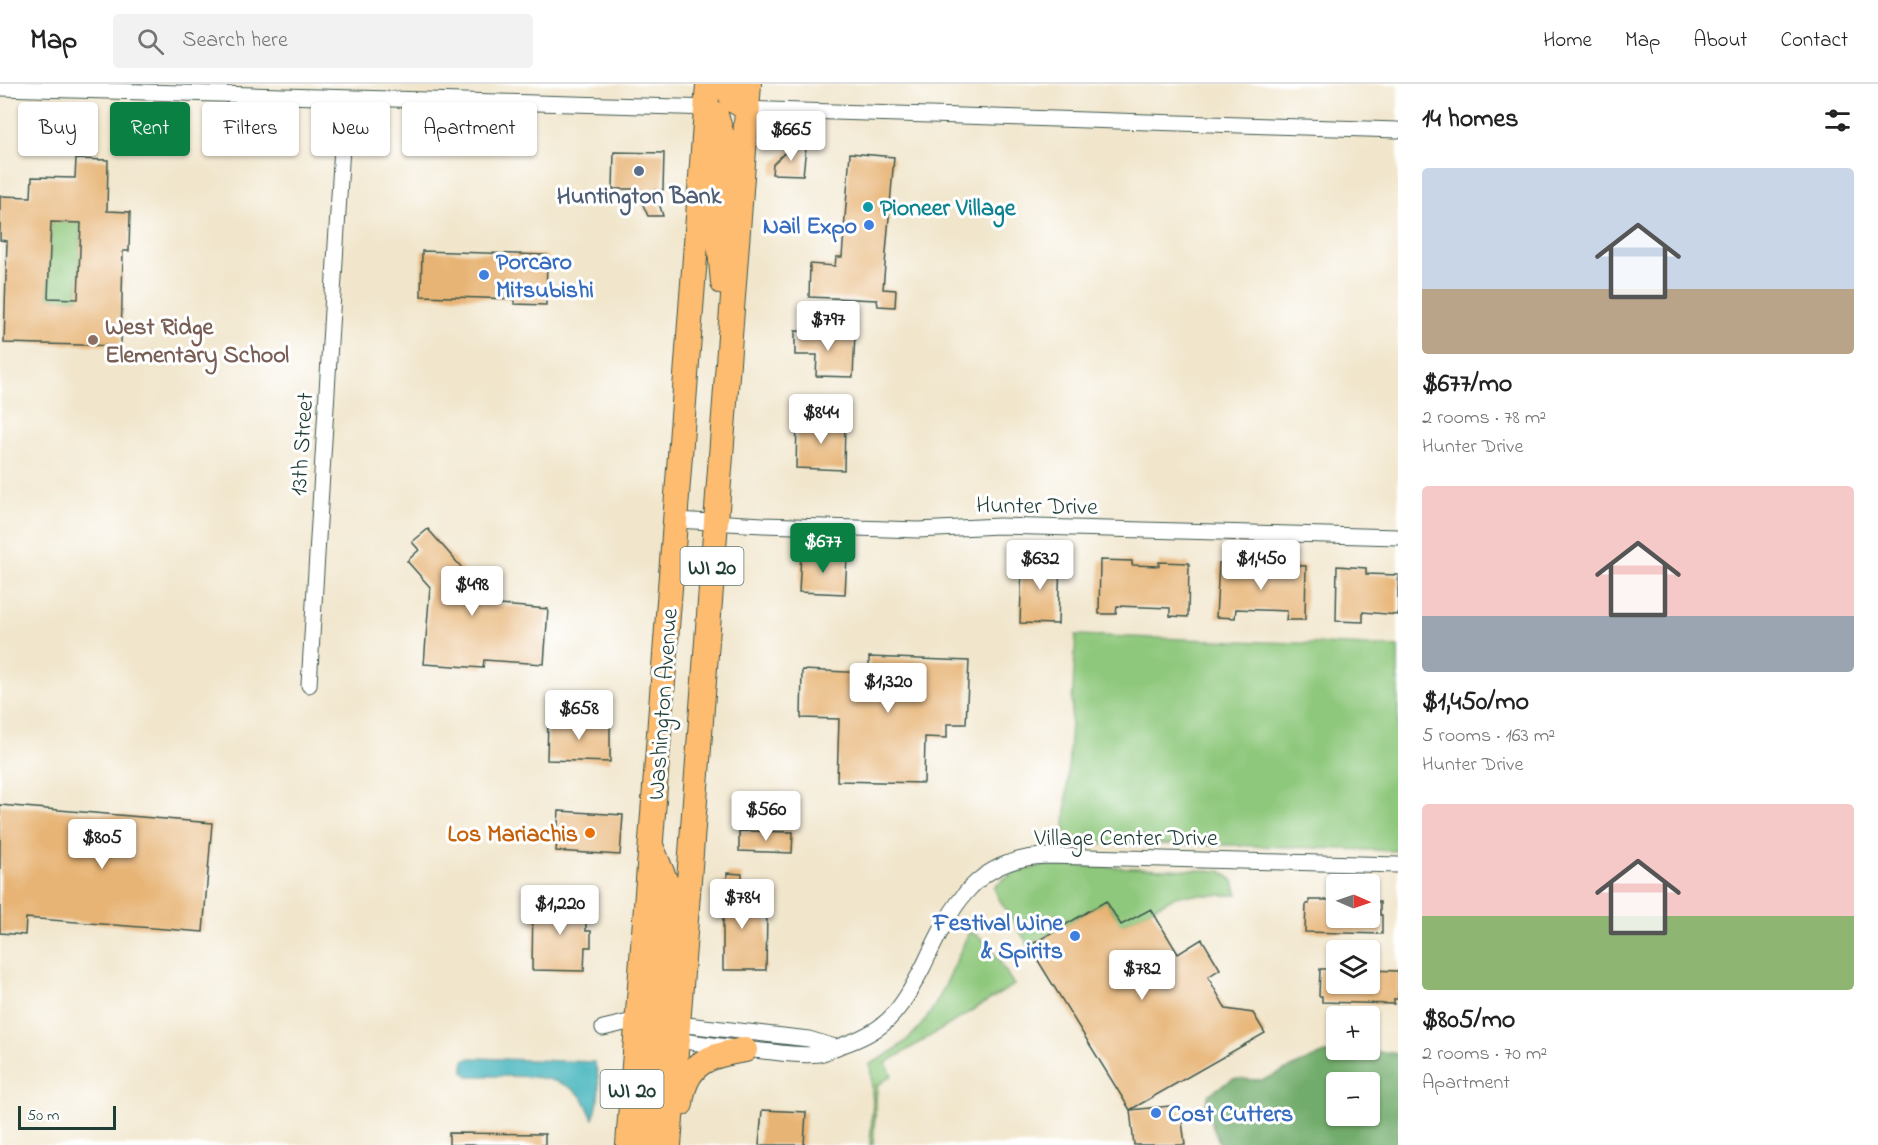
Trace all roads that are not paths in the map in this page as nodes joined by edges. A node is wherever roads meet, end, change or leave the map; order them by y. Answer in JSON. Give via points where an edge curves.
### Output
{"nodes":[{"id":1,"x":708,"y":84,"type":"edge"},
{"id":2,"x":727,"y":84,"type":"edge"},
{"id":3,"x":749,"y":84,"type":"edge"},
{"id":4,"x":0,"y":88,"type":"edge"},
{"id":5,"x":345,"y":98,"type":"junction"},
{"id":6,"x":707,"y":108,"type":"junction"},
{"id":7,"x":748,"y":109,"type":"junction"},
{"id":8,"x":1398,"y":130,"type":"edge"},
{"id":9,"x":730,"y":332,"type":"junction"},
{"id":10,"x":676,"y":520,"type":"junction"},
{"id":11,"x":715,"y":522,"type":"junction"},
{"id":12,"x":1398,"y":537,"type":"edge"},
{"id":13,"x":309,"y":686,"type":"dead end"},
{"id":14,"x":1398,"y":866,"type":"edge"},
{"id":15,"x":603,"y":1028,"type":"dead end"},
{"id":16,"x":657,"y":1029,"type":"junction"},
{"id":17,"x":835,"y":1047,"type":"junction"},
{"id":18,"x":745,"y":1050,"type":"junction"},
{"id":19,"x":628,"y":1145,"type":"edge"},
{"id":20,"x":650,"y":1145,"type":"edge"},
{"id":21,"x":669,"y":1145,"type":"edge"},
{"id":22,"x":678,"y":1145,"type":"edge"}],
"edges":[{"from":1,"to":6,"type":"main road","name":"Washington Avenue","number":"WI 20"},
{"from":2,"to":7,"type":"main road","via":[[732,100]]},
{"from":3,"to":7,"type":"main road","name":"Washington Avenue","number":"WI 20"},
{"from":4,"to":5,"type":"street"},
{"from":5,"to":6,"type":"street"},
{"from":5,"to":13,"type":"street","name":"13th Street"},
{"from":6,"to":7,"type":"street"},
{"from":6,"to":9,"type":"main road","via":[[716,115],[723,138],[718,212]]},
{"from":6,"to":10,"type":"main road","name":"Washington Avenue","number":"WI 20"},
{"from":7,"to":8,"type":"street"},
{"from":7,"to":9,"type":"main road","name":"Washington Avenue","number":"WI 20"},
{"from":9,"to":11,"type":"main road","name":"Washington Avenue","number":"WI 20"},
{"from":10,"to":11,"type":"street","name":"Hunter Drive"},
{"from":10,"to":16,"type":"main road","name":"Washington Avenue","number":"WI 20","via":[[652,846]]},
{"from":11,"to":12,"type":"street","name":"Hunter Drive","via":[[918,530],[999,526]]},
{"from":11,"to":16,"type":"main road","name":"Washington Avenue","number":"WI 20"},
{"from":14,"to":17,"type":"street","name":"Village Center Drive","via":[[1047,856],[1014,861],[978,880],[956,903],[914,985],[888,1020],[863,1037]]},
{"from":15,"to":16,"type":"street","name":"Village Center Drive"},
{"from":16,"to":17,"type":"street","name":"Village Center Drive","via":[[809,1038]]},
{"from":16,"to":18,"type":"street","name":"Village Center Drive"},
{"from":16,"to":19,"type":"main road","name":"Washington Avenue","number":"WI 20"},
{"from":16,"to":20,"type":"main road"},
{"from":16,"to":21,"type":"main road","name":"Washington Avenue","number":"WI 20"},
{"from":17,"to":18,"type":"street","name":"Village Center Drive","via":[[821,1054]]},
{"from":18,"to":22,"type":"main road","via":[[720,1053],[703,1060],[693,1071],[682,1090]]}]}
